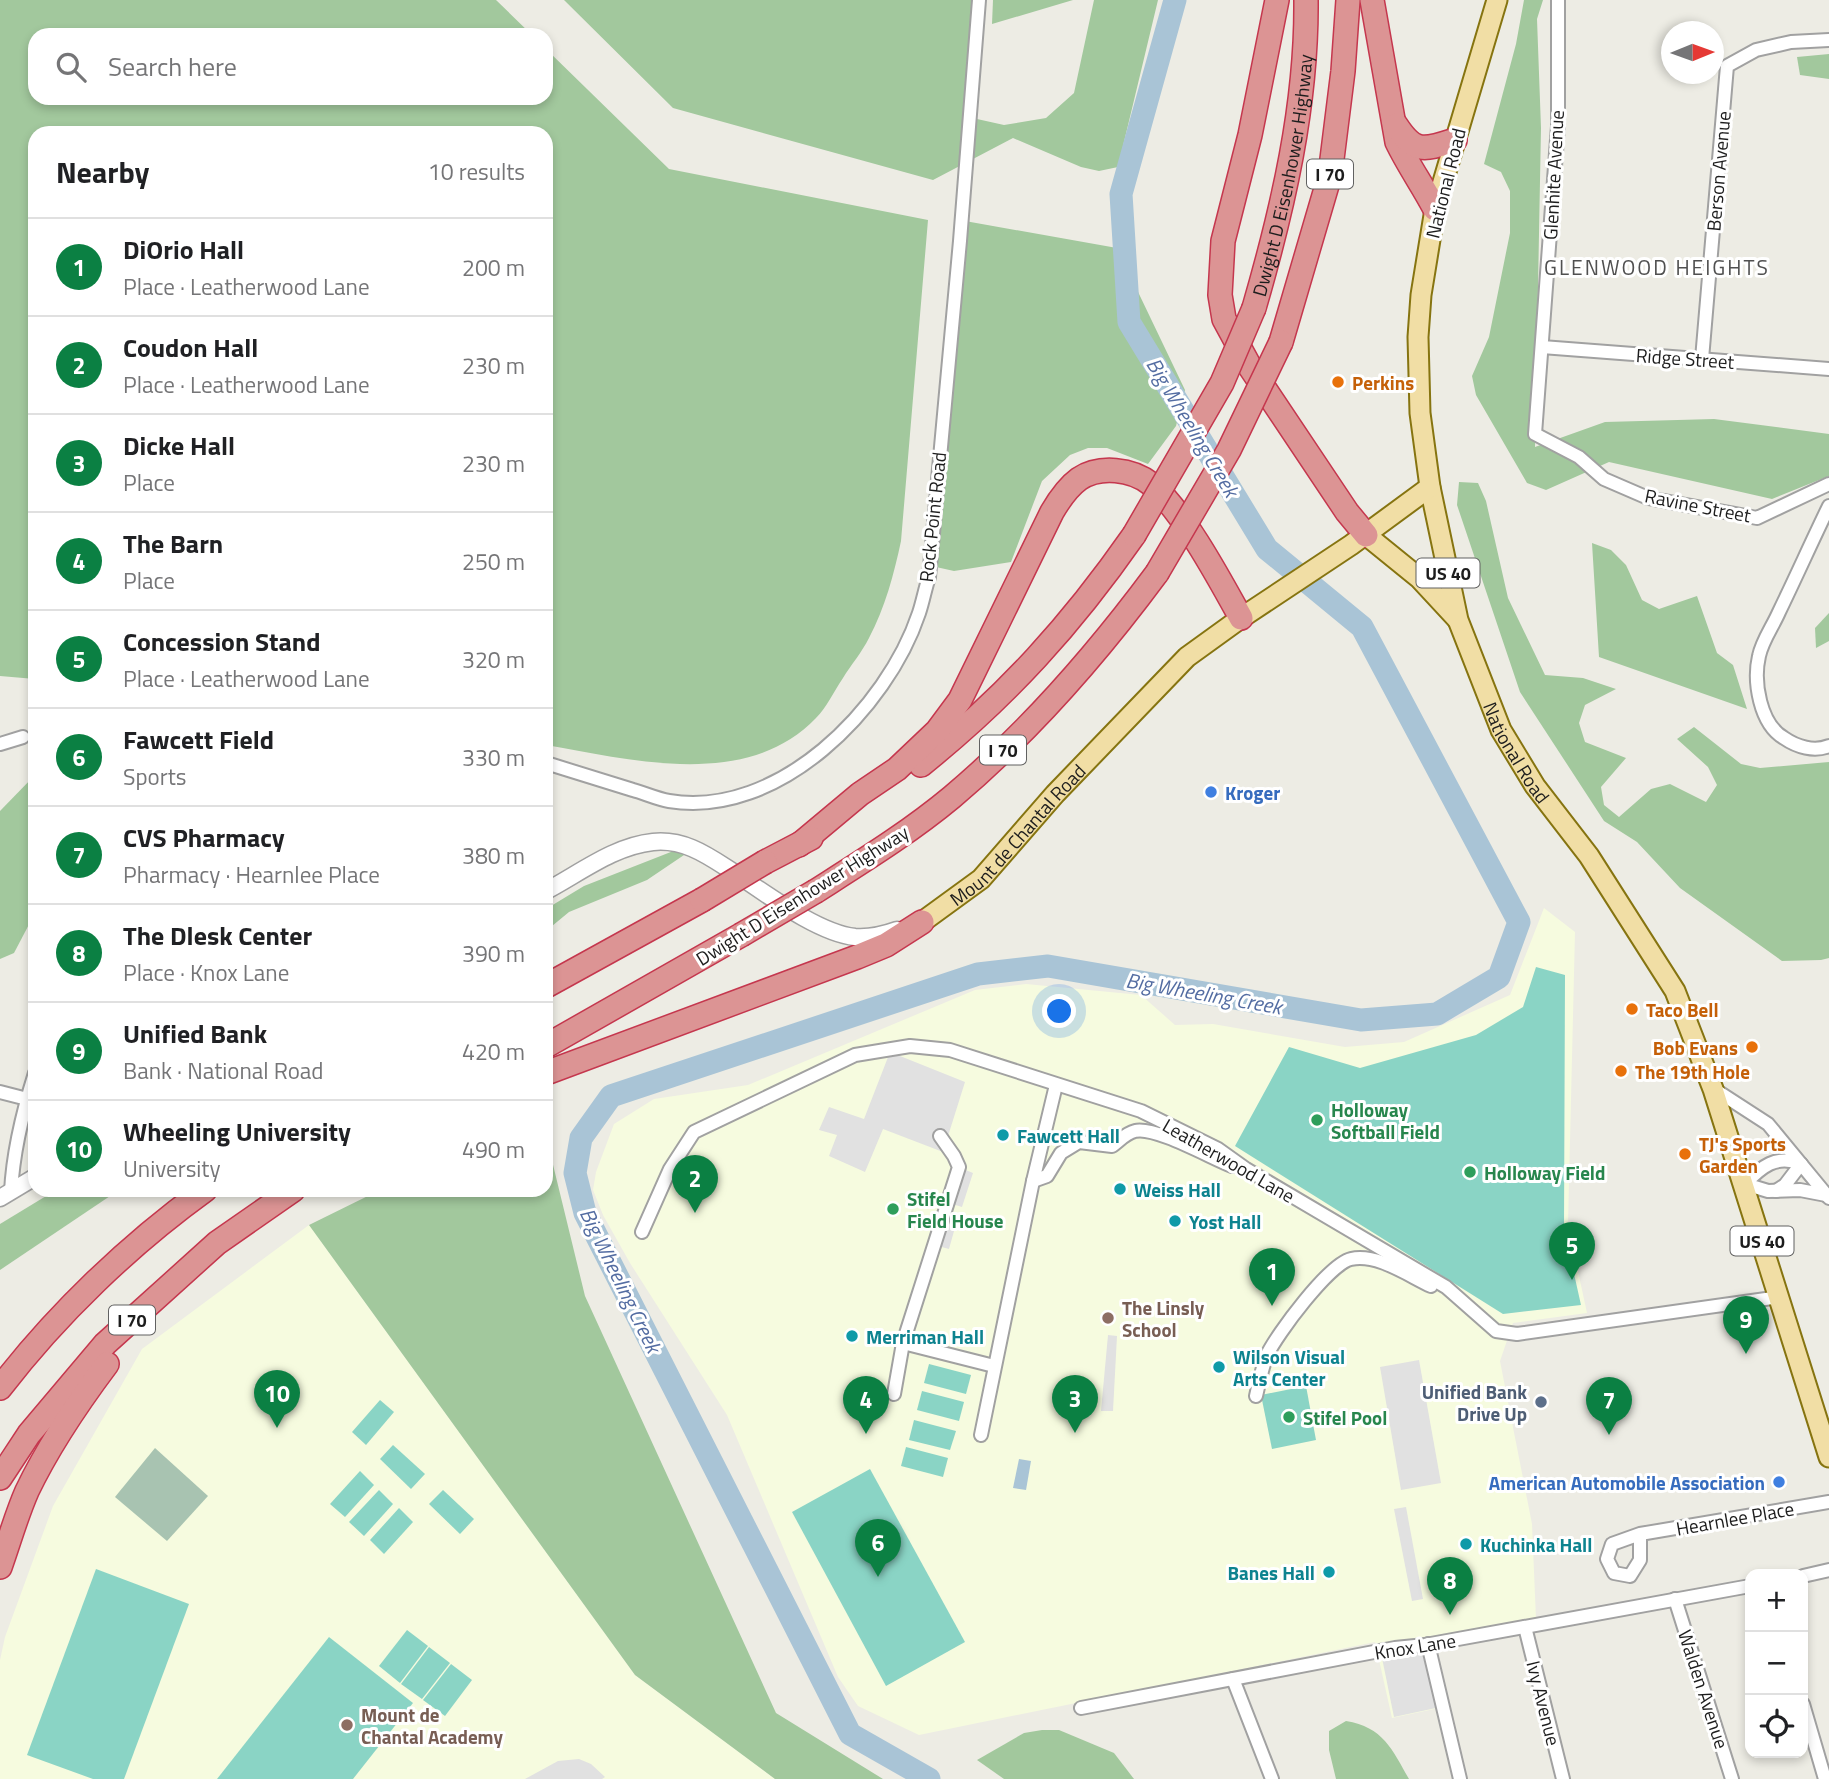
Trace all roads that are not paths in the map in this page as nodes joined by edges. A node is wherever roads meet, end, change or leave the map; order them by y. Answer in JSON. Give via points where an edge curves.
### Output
{"nodes":[{"id":1,"x":979,"y":0,"type":"edge"},
{"id":2,"x":1277,"y":0,"type":"edge"},
{"id":3,"x":1306,"y":0,"type":"edge"},
{"id":4,"x":1348,"y":0,"type":"edge"},
{"id":5,"x":1372,"y":0,"type":"edge"},
{"id":6,"x":1497,"y":0,"type":"edge"},
{"id":7,"x":1558,"y":0,"type":"edge"},
{"id":8,"x":1829,"y":40,"type":"edge"},
{"id":9,"x":1391,"y":116,"type":"junction"},
{"id":10,"x":1455,"y":140,"type":"junction"},
{"id":11,"x":1435,"y":209,"type":"junction"},
{"id":12,"x":1542,"y":347,"type":"junction"},
{"id":13,"x":1702,"y":359,"type":"junction"},
{"id":14,"x":1829,"y":369,"type":"edge"},
{"id":15,"x":1535,"y":434,"type":"joint"},
{"id":16,"x":1829,"y":484,"type":"edge"},
{"id":17,"x":1430,"y":487,"type":"junction"},
{"id":18,"x":1829,"y":506,"type":"edge"},
{"id":19,"x":1358,"y":540,"type":"junction"},
{"id":20,"x":1250,"y":612,"type":"junction"},
{"id":21,"x":1458,"y":620,"type":"junction"},
{"id":22,"x":23,"y":737,"type":"dead end"},
{"id":23,"x":0,"y":744,"type":"edge"},
{"id":24,"x":1829,"y":746,"type":"edge"},
{"id":25,"x":553,"y":765,"type":"edge"},
{"id":26,"x":799,"y":845,"type":"junction"},
{"id":27,"x":553,"y":887,"type":"edge"},
{"id":28,"x":922,"y":922,"type":"junction"},
{"id":29,"x":553,"y":982,"type":"edge"},
{"id":30,"x":553,"y":1042,"type":"edge"},
{"id":31,"x":553,"y":1070,"type":"edge"},
{"id":32,"x":1056,"y":1085,"type":"junction"},
{"id":33,"x":1713,"y":1089,"type":"junction"},
{"id":34,"x":0,"y":1092,"type":"edge"},
{"id":35,"x":28,"y":1099,"type":"edge"},
{"id":36,"x":28,"y":1111,"type":"edge"},
{"id":37,"x":940,"y":1136,"type":"dead end"},
{"id":38,"x":1801,"y":1164,"type":"junction"},
{"id":39,"x":1247,"y":1170,"type":"junction"},
{"id":40,"x":28,"y":1181,"type":"edge"},
{"id":41,"x":1033,"y":1181,"type":"junction"},
{"id":42,"x":1745,"y":1184,"type":"junction"},
{"id":43,"x":1776,"y":1192,"type":"junction"},
{"id":44,"x":5,"y":1195,"type":"edge"},
{"id":45,"x":1827,"y":1196,"type":"edge"},
{"id":46,"x":195,"y":1197,"type":"edge"},
{"id":47,"x":283,"y":1197,"type":"edge"},
{"id":48,"x":642,"y":1232,"type":"dead end"},
{"id":49,"x":164,"y":1291,"type":"junction"},
{"id":50,"x":1780,"y":1297,"type":"junction"},
{"id":51,"x":1463,"y":1301,"type":"junction"},
{"id":52,"x":903,"y":1343,"type":"junction"},
{"id":53,"x":21,"y":1361,"type":"junction"},
{"id":54,"x":994,"y":1366,"type":"junction"},
{"id":55,"x":0,"y":1376,"type":"edge"},
{"id":56,"x":0,"y":1388,"type":"edge"},
{"id":57,"x":894,"y":1394,"type":"dead end"},
{"id":58,"x":1256,"y":1396,"type":"dead end"},
{"id":59,"x":981,"y":1435,"type":"dead end"},
{"id":60,"x":1829,"y":1457,"type":"edge"},
{"id":61,"x":0,"y":1478,"type":"edge"},
{"id":62,"x":1829,"y":1502,"type":"edge"},
{"id":63,"x":1640,"y":1534,"type":"dead end"},
{"id":64,"x":0,"y":1567,"type":"edge"},
{"id":65,"x":1829,"y":1570,"type":"edge"},
{"id":66,"x":1808,"y":1575,"type":"edge"},
{"id":67,"x":1745,"y":1587,"type":"edge"},
{"id":68,"x":1675,"y":1599,"type":"junction"},
{"id":69,"x":1525,"y":1627,"type":"junction"},
{"id":70,"x":1428,"y":1644,"type":"junction"},
{"id":71,"x":1233,"y":1679,"type":"junction"},
{"id":72,"x":1081,"y":1709,"type":"dead end"},
{"id":73,"x":1808,"y":1721,"type":"edge"},
{"id":74,"x":1272,"y":1779,"type":"edge"},
{"id":75,"x":1460,"y":1779,"type":"edge"},
{"id":76,"x":1563,"y":1779,"type":"edge"},
{"id":77,"x":1732,"y":1779,"type":"edge"},
{"id":78,"x":1825,"y":1779,"type":"edge"}],
"edges":[{"from":1,"to":25,"type":"street","name":"Rock Point Road","via":[[929,577],[904,646],[879,690],[844,732],[772,784],[733,799],[669,801]]},
{"from":2,"to":19,"type":"highway","via":[[1223,242],[1220,295],[1224,319],[1250,367],[1347,512]]},
{"from":3,"to":26,"type":"highway","name":"Dwight D Eisenhower Highway","number":"I 70","bridge":true,"via":[[1303,80],[1291,158],[1254,308],[1222,383],[1135,534],[1097,589],[974,722],[894,786]]},
{"from":4,"to":30,"type":"highway","name":"Dwight D Eisenhower Highway","number":"I 70","bridge":true,"via":[[1330,175],[1281,342],[1229,450],[1157,573],[1115,629],[998,754],[953,797],[897,839],[816,891]]},
{"from":5,"to":9,"type":"highway"},
{"from":6,"to":10,"type":"main road","name":"National Road","number":"US 40"},
{"from":7,"to":12,"type":"street","name":"Glenhite Avenue","via":[[1558,126]]},
{"from":8,"to":13,"type":"street","name":"Berson Avenue","via":[[1756,50],[1727,66]]},
{"from":9,"to":10,"type":"highway","via":[[1415,147]]},
{"from":9,"to":11,"type":"highway","via":[[1401,152]]},
{"from":10,"to":11,"type":"main road","name":"National Road","number":"US 40"},
{"from":11,"to":17,"type":"main road","name":"National Road","number":"US 40","via":[[1418,337],[1420,413]]},
{"from":12,"to":13,"type":"street","name":"Ridge Street"},
{"from":12,"to":15,"type":"street","name":"Glenhite Avenue"},
{"from":13,"to":14,"type":"street","name":"Ridge Street"},
{"from":15,"to":16,"type":"street","name":"Ravine Street","via":[[1579,457],[1604,480],[1648,498],[1757,518]]},
{"from":17,"to":19,"type":"main road","name":"Mount de Chantal Road"},
{"from":17,"to":21,"type":"main road","name":"National Road","number":"US 40"},
{"from":18,"to":24,"type":"street","via":[[1759,655],[1758,683],[1762,708],[1776,734],[1806,748]]},
{"from":19,"to":20,"type":"main road","name":"Mount de Chantal Road"},
{"from":19,"to":21,"type":"main road","via":[[1419,578]]},
{"from":20,"to":26,"type":"highway","via":[[1216,574],[1151,484],[1119,470],[1079,479],[1052,512],[960,700],[937,731],[897,769]]},
{"from":20,"to":28,"type":"main road","name":"Mount de Chantal Road","via":[[1187,657],[1055,794],[981,879]]},
{"from":21,"to":33,"type":"main road","name":"National Road","number":"US 40","via":[[1501,730],[1675,991]]},
{"from":22,"to":23,"type":"street"},
{"from":26,"to":29,"type":"highway","name":"Dwight D Eisenhower Highway","number":"I 70","bridge":true},
{"from":27,"to":28,"type":"street","name":"Mount de Chantal Road","via":[[621,849],[670,842],[695,848],[819,925],[853,937],[878,936]]},
{"from":28,"to":31,"type":"highway","via":[[857,957]]},
{"from":32,"to":39,"type":"street","name":"Leatherwood Lane","via":[[1142,1111],[1218,1149]]},
{"from":32,"to":41,"type":"street"},
{"from":32,"to":48,"type":"street","name":"Leatherwood Lane","via":[[950,1050],[910,1046],[855,1055],[694,1132],[670,1169]]},
{"from":33,"to":38,"type":"street","via":[[1768,1124]]},
{"from":33,"to":42,"type":"main road","name":"National Road","number":"US 40"},
{"from":34,"to":35,"type":"street"},
{"from":36,"to":44,"type":"street"},
{"from":37,"to":52,"type":"street","via":[[959,1167]]},
{"from":38,"to":42,"type":"street","via":[[1785,1159],[1767,1164]]},
{"from":38,"to":43,"type":"street"},
{"from":38,"to":45,"type":"street"},
{"from":39,"to":41,"type":"street","via":[[1140,1130],[1112,1146],[1079,1142],[1061,1153],[1047,1176]]},
{"from":39,"to":51,"type":"street","name":"Leatherwood Lane"},
{"from":40,"to":44,"type":"street"},
{"from":41,"to":54,"type":"street"},
{"from":42,"to":43,"type":"street"},
{"from":42,"to":50,"type":"main road","name":"National Road","number":"US 40"},
{"from":43,"to":45,"type":"street","via":[[1800,1189]]},
{"from":46,"to":53,"type":"highway","number":"I 70","via":[[160,1223]]},
{"from":47,"to":49,"type":"highway","number":"I 70","via":[[217,1243]]},
{"from":49,"to":61,"type":"highway","number":"I 70","via":[[105,1344],[29,1434]]},
{"from":49,"to":64,"type":"highway","via":[[69,1415],[43,1458]]},
{"from":50,"to":51,"type":"street","name":"Leatherwood Lane","via":[[1517,1334],[1496,1331]]},
{"from":50,"to":60,"type":"main road","name":"National Road","number":"US 40"},
{"from":51,"to":58,"type":"street","via":[[1376,1260],[1351,1259],[1333,1268],[1275,1339]]},
{"from":52,"to":54,"type":"street"},
{"from":52,"to":57,"type":"street"},
{"from":53,"to":55,"type":"highway"},
{"from":53,"to":56,"type":"highway","number":"I 70"},
{"from":54,"to":59,"type":"street"},
{"from":62,"to":63,"type":"street","name":"Hearnlee Place"},
{"from":65,"to":66,"type":"street"},
{"from":67,"to":68,"type":"street","name":"Knox Lane"},
{"from":68,"to":69,"type":"street","name":"Knox Lane"},
{"from":68,"to":77,"type":"street","name":"Walden Avenue"},
{"from":69,"to":70,"type":"street","name":"Knox Lane"},
{"from":69,"to":76,"type":"street","name":"Ivy Avenue"},
{"from":70,"to":71,"type":"street","name":"Knox Lane"},
{"from":70,"to":75,"type":"street"},
{"from":71,"to":72,"type":"street","name":"Knox Lane"},
{"from":71,"to":74,"type":"street"},
{"from":73,"to":78,"type":"street"}]}
